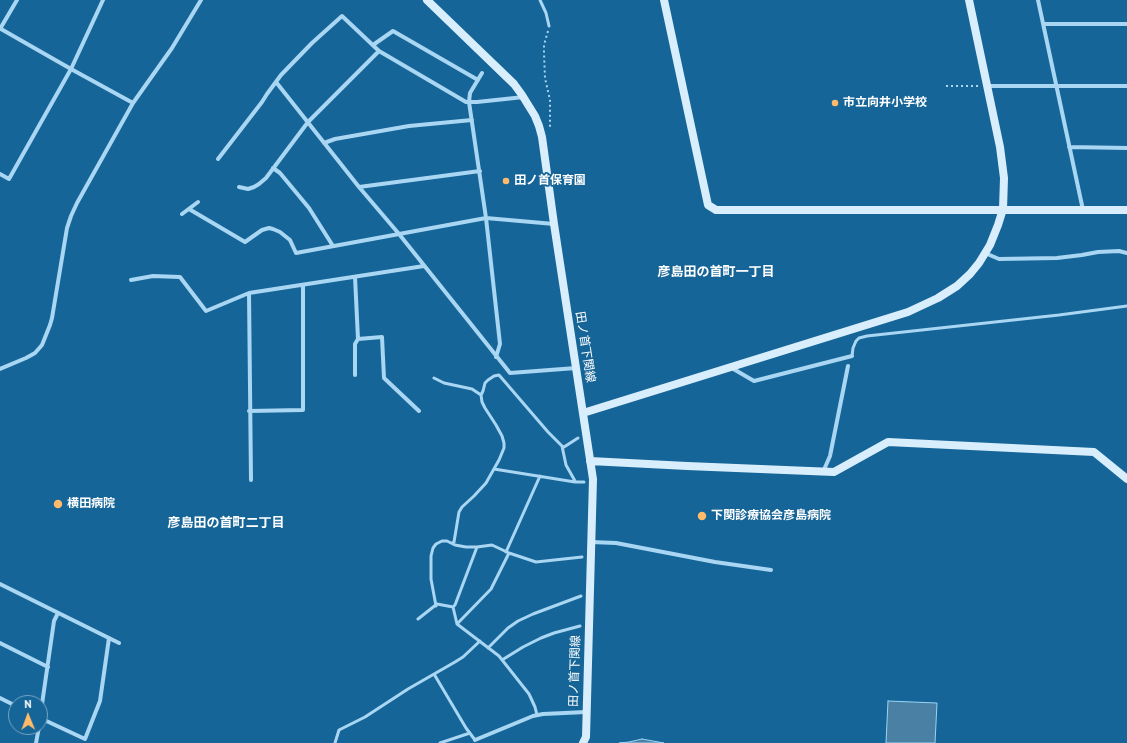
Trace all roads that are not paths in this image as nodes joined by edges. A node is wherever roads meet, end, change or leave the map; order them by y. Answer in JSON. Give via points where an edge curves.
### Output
{"nodes":[{"id":1,"x":17,"y":0,"type":"edge"},
{"id":2,"x":103,"y":0,"type":"edge"},
{"id":3,"x":201,"y":0,"type":"edge"},
{"id":4,"x":427,"y":0,"type":"edge"},
{"id":5,"x":540,"y":0,"type":"edge"},
{"id":6,"x":664,"y":0,"type":"edge"},
{"id":7,"x":970,"y":0,"type":"edge"},
{"id":8,"x":1038,"y":0,"type":"edge"},
{"id":9,"x":1044,"y":24,"type":"junction"},
{"id":10,"x":1127,"y":24,"type":"edge"},
{"id":11,"x":549,"y":26,"type":"road end"},
{"id":12,"x":0,"y":29,"type":"edge"},
{"id":13,"x":373,"y":45,"type":"junction"},
{"id":14,"x":379,"y":51,"type":"junction"},
{"id":15,"x":71,"y":69,"type":"junction"},
{"id":16,"x":482,"y":73,"type":"dead end"},
{"id":17,"x":478,"y":80,"type":"junction"},
{"id":18,"x":276,"y":82,"type":"junction"},
{"id":19,"x":987,"y":86,"type":"junction"},
{"id":20,"x":1057,"y":86,"type":"junction"},
{"id":21,"x":1127,"y":86,"type":"edge"},
{"id":22,"x":524,"y":97,"type":"junction"},
{"id":23,"x":469,"y":102,"type":"junction"},
{"id":24,"x":133,"y":103,"type":"junction"},
{"id":25,"x":472,"y":120,"type":"junction"},
{"id":26,"x":308,"y":122,"type":"junction"},
{"id":27,"x":324,"y":143,"type":"junction"},
{"id":28,"x":1070,"y":147,"type":"junction"},
{"id":29,"x":1127,"y":148,"type":"edge"},
{"id":30,"x":218,"y":159,"type":"dead end"},
{"id":31,"x":274,"y":168,"type":"junction"},
{"id":32,"x":480,"y":171,"type":"junction"},
{"id":33,"x":0,"y":174,"type":"edge"},
{"id":34,"x":239,"y":187,"type":"dead end"},
{"id":35,"x":359,"y":187,"type":"junction"},
{"id":36,"x":198,"y":202,"type":"dead end"},
{"id":37,"x":189,"y":209,"type":"junction"},
{"id":38,"x":1002,"y":210,"type":"junction"},
{"id":39,"x":1082,"y":210,"type":"junction"},
{"id":40,"x":1127,"y":210,"type":"edge"},
{"id":41,"x":182,"y":214,"type":"dead end"},
{"id":42,"x":486,"y":218,"type":"junction"},
{"id":43,"x":554,"y":224,"type":"junction"},
{"id":44,"x":399,"y":234,"type":"junction"},
{"id":45,"x":333,"y":246,"type":"junction"},
{"id":46,"x":986,"y":253,"type":"junction"},
{"id":47,"x":1127,"y":253,"type":"edge"},
{"id":48,"x":424,"y":266,"type":"junction"},
{"id":49,"x":356,"y":277,"type":"junction"},
{"id":50,"x":131,"y":280,"type":"dead end"},
{"id":51,"x":303,"y":285,"type":"junction"},
{"id":52,"x":248,"y":293,"type":"junction"},
{"id":53,"x":1127,"y":306,"type":"edge"},
{"id":54,"x":358,"y":339,"type":"junction"},
{"id":55,"x":852,"y":356,"type":"joint"},
{"id":56,"x":496,"y":357,"type":"junction"},
{"id":57,"x":848,"y":366,"type":"dead end"},
{"id":58,"x":730,"y":367,"type":"junction"},
{"id":59,"x":576,"y":368,"type":"junction"},
{"id":60,"x":0,"y":369,"type":"edge"},
{"id":61,"x":355,"y":375,"type":"dead end"},
{"id":62,"x":434,"y":378,"type":"dead end"},
{"id":63,"x":481,"y":395,"type":"junction"},
{"id":64,"x":249,"y":411,"type":"junction"},
{"id":65,"x":419,"y":412,"type":"dead end"},
{"id":66,"x":583,"y":413,"type":"junction"},
{"id":67,"x":578,"y":438,"type":"dead end"},
{"id":68,"x":562,"y":446,"type":"junction"},
{"id":69,"x":590,"y":461,"type":"junction"},
{"id":70,"x":494,"y":469,"type":"junction"},
{"id":71,"x":823,"y":472,"type":"junction"},
{"id":72,"x":540,"y":476,"type":"junction"},
{"id":73,"x":1127,"y":479,"type":"edge"},
{"id":74,"x":251,"y":480,"type":"dead end"},
{"id":75,"x":575,"y":482,"type":"junction"},
{"id":76,"x":584,"y":482,"type":"dead end"},
{"id":77,"x":591,"y":542,"type":"junction"},
{"id":78,"x":452,"y":543,"type":"junction"},
{"id":79,"x":477,"y":547,"type":"junction"},
{"id":80,"x":507,"y":552,"type":"junction"},
{"id":81,"x":582,"y":557,"type":"dead end"},
{"id":82,"x":771,"y":570,"type":"dead end"},
{"id":83,"x":0,"y":584,"type":"edge"},
{"id":84,"x":581,"y":596,"type":"dead end"},
{"id":85,"x":436,"y":606,"type":"junction"},
{"id":86,"x":453,"y":607,"type":"junction"},
{"id":87,"x":58,"y":613,"type":"junction"},
{"id":88,"x":418,"y":619,"type":"dead end"},
{"id":89,"x":457,"y":624,"type":"junction"},
{"id":90,"x":580,"y":626,"type":"dead end"},
{"id":91,"x":109,"y":638,"type":"junction"},
{"id":92,"x":480,"y":641,"type":"junction"},
{"id":93,"x":0,"y":643,"type":"edge"},
{"id":94,"x":119,"y":643,"type":"dead end"},
{"id":95,"x":488,"y":648,"type":"junction"},
{"id":96,"x":502,"y":660,"type":"junction"},
{"id":97,"x":48,"y":667,"type":"junction"},
{"id":98,"x":434,"y":674,"type":"junction"},
{"id":99,"x":44,"y":695,"type":"edge"},
{"id":100,"x":586,"y":712,"type":"junction"},
{"id":101,"x":537,"y":715,"type":"junction"},
{"id":102,"x":48,"y":722,"type":"edge"},
{"id":103,"x":470,"y":733,"type":"junction"},
{"id":104,"x":475,"y":740,"type":"joint"},
{"id":105,"x":336,"y":743,"type":"edge"},
{"id":106,"x":440,"y":743,"type":"edge"},
{"id":107,"x":583,"y":743,"type":"edge"}],
"edges":[{"from":1,"to":12,"type":"street"},
{"from":2,"to":15,"type":"street"},
{"from":3,"to":24,"type":"street","via":[[172,48]]},
{"from":4,"to":22,"type":"street","name":"田ノ首下関線","via":[[514,84]]},
{"from":5,"to":11,"type":"lane"},
{"from":6,"to":38,"type":"street","via":[[708,205],[716,210]]},
{"from":7,"to":19,"type":"street"},
{"from":8,"to":9,"type":"street"},
{"from":9,"to":10,"type":"street"},
{"from":9,"to":20,"type":"street"},
{"from":12,"to":15,"type":"street"},
{"from":13,"to":14,"type":"street"},
{"from":13,"to":17,"type":"street","via":[[393,31]]},
{"from":13,"to":18,"type":"street","via":[[342,16],[312,43]]},
{"from":14,"to":23,"type":"street"},
{"from":14,"to":26,"type":"street"},
{"from":15,"to":24,"type":"street"},
{"from":15,"to":33,"type":"street","via":[[9,180]]},
{"from":16,"to":17,"type":"street"},
{"from":17,"to":23,"type":"street","via":[[470,93]]},
{"from":18,"to":26,"type":"street"},
{"from":18,"to":30,"type":"street"},
{"from":19,"to":20,"type":"street"},
{"from":19,"to":38,"type":"street","via":[[1003,164]]},
{"from":20,"to":21,"type":"street"},
{"from":20,"to":28,"type":"street"},
{"from":22,"to":23,"type":"street"},
{"from":22,"to":43,"type":"street","name":"田ノ首下関線","via":[[541,133]]},
{"from":23,"to":25,"type":"street"},
{"from":24,"to":60,"type":"street","via":[[71,216],[52,318],[42,345],[26,358]]},
{"from":25,"to":27,"type":"street","via":[[409,126]]},
{"from":25,"to":32,"type":"street"},
{"from":26,"to":27,"type":"street"},
{"from":26,"to":31,"type":"street"},
{"from":27,"to":35,"type":"street"},
{"from":28,"to":29,"type":"street"},
{"from":28,"to":39,"type":"street"},
{"from":31,"to":34,"type":"street","via":[[259,184],[248,189]]},
{"from":31,"to":45,"type":"street","via":[[309,208]]},
{"from":32,"to":35,"type":"street"},
{"from":32,"to":42,"type":"street"},
{"from":35,"to":44,"type":"street"},
{"from":36,"to":37,"type":"street"},
{"from":37,"to":41,"type":"street"},
{"from":37,"to":45,"type":"street","via":[[245,242],[269,228],[290,240],[296,253]]},
{"from":38,"to":39,"type":"street"},
{"from":38,"to":46,"type":"street"},
{"from":39,"to":40,"type":"street"},
{"from":42,"to":43,"type":"street"},
{"from":42,"to":44,"type":"street"},
{"from":42,"to":56,"type":"street","via":[[500,344]]},
{"from":43,"to":59,"type":"street","name":"田ノ首下関線"},
{"from":44,"to":45,"type":"street"},
{"from":44,"to":48,"type":"street"},
{"from":46,"to":47,"type":"street","via":[[999,259],[1057,258],[1119,251]]},
{"from":46,"to":58,"type":"street","via":[[957,286],[908,312]]},
{"from":48,"to":49,"type":"street"},
{"from":48,"to":56,"type":"street"},
{"from":49,"to":51,"type":"street"},
{"from":49,"to":54,"type":"street"},
{"from":50,"to":52,"type":"street","via":[[154,276],[180,277],[206,311]]},
{"from":51,"to":52,"type":"street"},
{"from":51,"to":64,"type":"street","via":[[303,410]]},
{"from":52,"to":64,"type":"street"},
{"from":53,"to":55,"type":"lane","via":[[867,336],[856,341]]},
{"from":54,"to":61,"type":"street","via":[[355,344]]},
{"from":54,"to":65,"type":"street","via":[[382,337],[384,378]]},
{"from":55,"to":58,"type":"street","via":[[754,381]]},
{"from":56,"to":59,"type":"street","via":[[510,373]]},
{"from":57,"to":71,"type":"street","via":[[830,456]]},
{"from":58,"to":66,"type":"street"},
{"from":59,"to":66,"type":"street","name":"田ノ首下関線"},
{"from":62,"to":63,"type":"lane","via":[[440,382],[472,389]]},
{"from":63,"to":68,"type":"lane","via":[[485,383],[499,375]]},
{"from":63,"to":70,"type":"lane","via":[[482,402],[504,443]]},
{"from":64,"to":74,"type":"street"},
{"from":66,"to":69,"type":"street","name":"田ノ首下関線"},
{"from":67,"to":68,"type":"lane"},
{"from":68,"to":75,"type":"lane","via":[[566,465]]},
{"from":69,"to":71,"type":"street"},
{"from":69,"to":77,"type":"street","name":"田ノ首下関線","via":[[593,479]]},
{"from":70,"to":72,"type":"lane"},
{"from":70,"to":78,"type":"lane","via":[[478,492],[459,512]]},
{"from":71,"to":73,"type":"street","via":[[834,472],[888,442],[1094,452]]},
{"from":72,"to":75,"type":"lane"},
{"from":72,"to":80,"type":"lane"},
{"from":75,"to":76,"type":"lane"},
{"from":77,"to":82,"type":"street","via":[[616,543]]},
{"from":77,"to":100,"type":"street","name":"田ノ首下関線"},
{"from":78,"to":79,"type":"lane"},
{"from":78,"to":85,"type":"lane","via":[[442,541],[433,548],[431,579]]},
{"from":79,"to":80,"type":"lane","via":[[492,545]]},
{"from":79,"to":86,"type":"lane"},
{"from":80,"to":81,"type":"lane","via":[[536,562]]},
{"from":80,"to":89,"type":"lane","via":[[492,589]]},
{"from":83,"to":87,"type":"street"},
{"from":84,"to":95,"type":"lane","via":[[518,621]]},
{"from":85,"to":86,"type":"lane","via":[[437,604]]},
{"from":85,"to":88,"type":"lane"},
{"from":86,"to":89,"type":"lane"},
{"from":87,"to":91,"type":"street"},
{"from":87,"to":97,"type":"street","via":[[54,621]]},
{"from":89,"to":92,"type":"lane"},
{"from":90,"to":96,"type":"lane","via":[[541,638]]},
{"from":91,"to":94,"type":"street"},
{"from":91,"to":102,"type":"street","via":[[100,701],[85,739]]},
{"from":92,"to":95,"type":"lane"},
{"from":92,"to":98,"type":"lane","via":[[463,657]]},
{"from":93,"to":97,"type":"street"},
{"from":95,"to":96,"type":"lane"},
{"from":96,"to":101,"type":"lane","via":[[529,694]]},
{"from":97,"to":99,"type":"street"},
{"from":98,"to":103,"type":"lane"},
{"from":98,"to":105,"type":"lane","via":[[365,717],[339,730]]},
{"from":100,"to":101,"type":"street"},
{"from":100,"to":107,"type":"street","name":"田ノ首下関線","via":[[586,736]]},
{"from":101,"to":104,"type":"street"},
{"from":103,"to":104,"type":"lane"},
{"from":103,"to":106,"type":"lane"}]}
